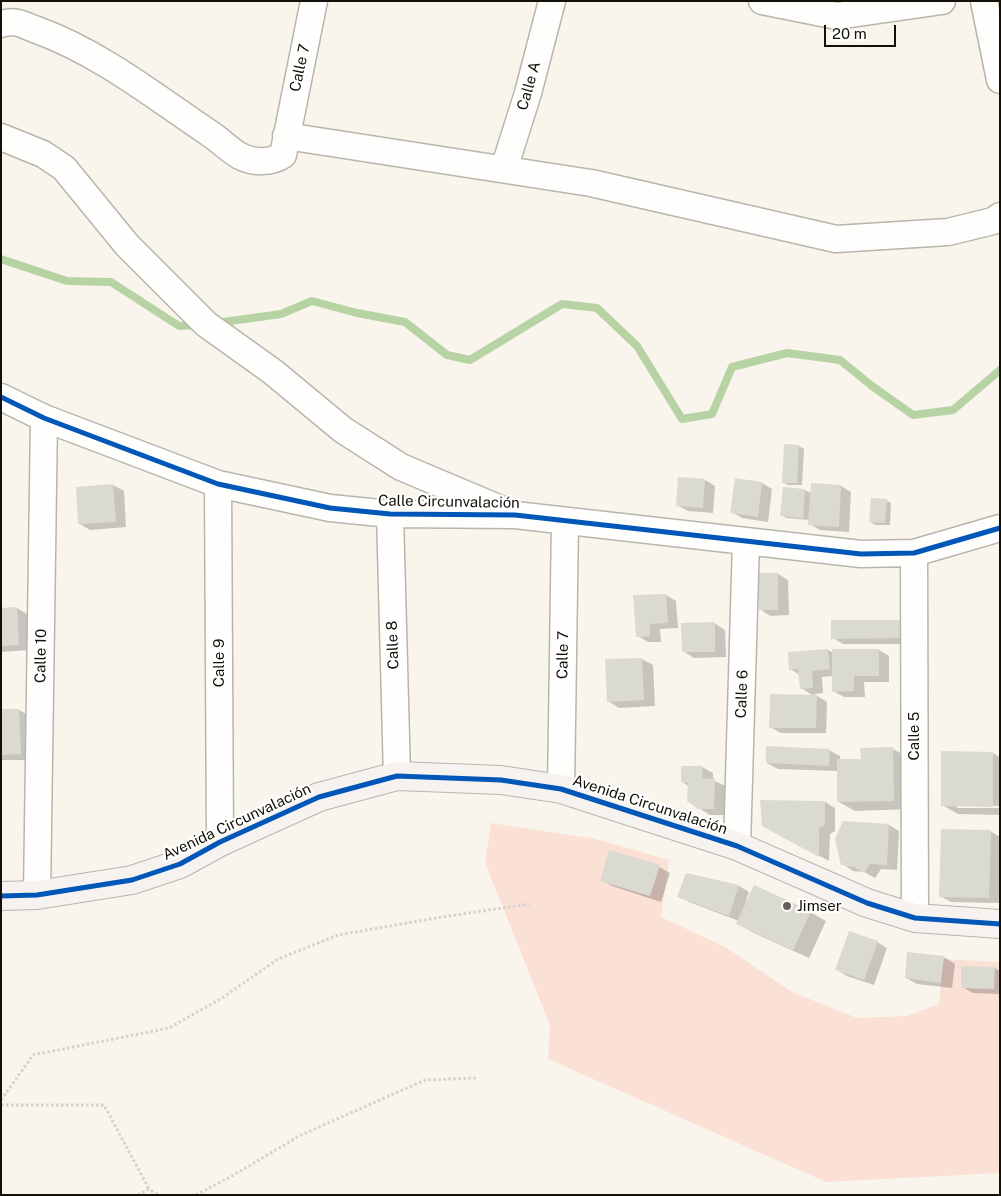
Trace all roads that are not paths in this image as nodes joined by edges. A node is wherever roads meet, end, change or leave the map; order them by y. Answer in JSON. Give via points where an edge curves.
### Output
{"nodes":[{"id":1,"x":314,"y":1,"type":"edge"},
{"id":2,"x":552,"y":1,"type":"edge"},
{"id":3,"x":762,"y":1,"type":"edge"},
{"id":4,"x":942,"y":1,"type":"edge"},
{"id":5,"x":984,"y":1,"type":"edge"},
{"id":6,"x":1,"y":24,"type":"edge"},
{"id":7,"x":1000,"y":80,"type":"edge"},
{"id":8,"x":286,"y":136,"type":"junction"},
{"id":9,"x":1,"y":137,"type":"edge"},
{"id":10,"x":504,"y":170,"type":"junction"},
{"id":11,"x":1000,"y":216,"type":"edge"},
{"id":12,"x":1,"y":397,"type":"edge"},
{"id":13,"x":44,"y":418,"type":"junction"},
{"id":14,"x":218,"y":484,"type":"junction"},
{"id":15,"x":390,"y":514,"type":"junction"},
{"id":16,"x":515,"y":514,"type":"junction"},
{"id":17,"x":565,"y":521,"type":"junction"},
{"id":18,"x":1000,"y":528,"type":"edge"},
{"id":19,"x":746,"y":541,"type":"junction"},
{"id":20,"x":914,"y":553,"type":"junction"},
{"id":21,"x":397,"y":776,"type":"junction"},
{"id":22,"x":560,"y":789,"type":"junction"},
{"id":23,"x":220,"y":842,"type":"junction"},
{"id":24,"x":737,"y":846,"type":"junction"},
{"id":25,"x":37,"y":894,"type":"junction"},
{"id":26,"x":1,"y":896,"type":"edge"},
{"id":27,"x":915,"y":918,"type":"junction"},
{"id":28,"x":1000,"y":924,"type":"edge"}],
"edges":[{"from":1,"to":8,"type":"street","name":"Calle 7"},
{"from":2,"to":10,"type":"street","name":"Calle A"},
{"from":3,"to":4,"type":"street","via":[[837,16]]},
{"from":5,"to":7,"type":"street"},
{"from":6,"to":8,"type":"street","name":"Calle 7","via":[[11,21],[59,38],[102,60],[241,157],[265,162],[275,160],[283,154]]},
{"from":8,"to":10,"type":"street"},
{"from":9,"to":16,"type":"street","via":[[43,154],[64,168],[127,245],[206,324],[274,372],[344,430],[401,467]]},
{"from":10,"to":11,"type":"street","via":[[591,183],[836,239],[948,232],[993,221]]},
{"from":12,"to":13,"type":"street","name":"Calle Circunvalación"},
{"from":13,"to":14,"type":"street","name":"Calle Circunvalación"},
{"from":13,"to":25,"type":"street","name":"Calle 10"},
{"from":14,"to":15,"type":"street","name":"Calle Circunvalación","via":[[330,508]]},
{"from":14,"to":23,"type":"street","name":"Calle 9"},
{"from":15,"to":16,"type":"street","name":"Calle Circunvalación"},
{"from":15,"to":21,"type":"street","name":"Calle 8"},
{"from":16,"to":17,"type":"street","name":"Calle Circunvalación"},
{"from":17,"to":19,"type":"street","name":"Calle Circunvalación"},
{"from":17,"to":22,"type":"street","name":"Calle 7"},
{"from":18,"to":20,"type":"street","name":"Calle Circunvalación"},
{"from":19,"to":20,"type":"street","name":"Calle Circunvalación","via":[[861,554]]},
{"from":19,"to":24,"type":"street","name":"Calle 6"},
{"from":20,"to":27,"type":"street","name":"Calle 5"},
{"from":21,"to":22,"type":"street","name":"Avenida Circunvalación","via":[[501,780]]},
{"from":21,"to":23,"type":"street","name":"Avenida Circunvalación","via":[[319,797]]},
{"from":22,"to":24,"type":"street","name":"Avenida Circunvalación"},
{"from":23,"to":25,"type":"street","name":"Avenida Circunvalación","via":[[180,864],[132,880]]},
{"from":24,"to":27,"type":"street","name":"Avenida Circunvalación","via":[[867,903]]},
{"from":25,"to":26,"type":"street","name":"Avenida Circunvalación"},
{"from":27,"to":28,"type":"street","name":"Avenida Circunvalación"}]}
